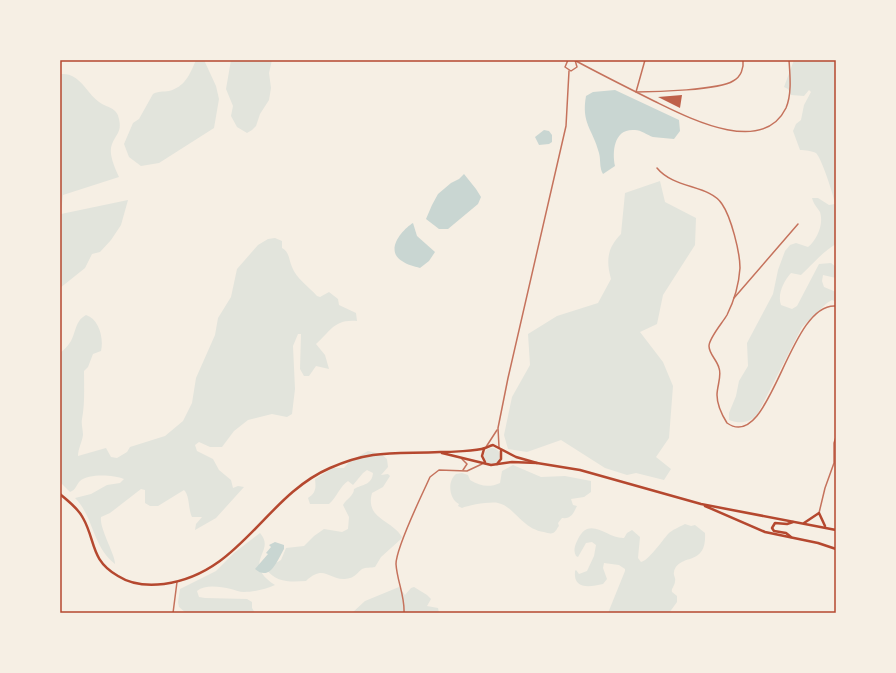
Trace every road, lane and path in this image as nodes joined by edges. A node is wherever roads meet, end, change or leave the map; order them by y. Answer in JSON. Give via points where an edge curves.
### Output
{"nodes":[{"id":1,"x":567,"y":60,"type":"edge"},
{"id":2,"x":576,"y":60,"type":"edge"},
{"id":3,"x":645,"y":60,"type":"edge"},
{"id":4,"x":743,"y":60,"type":"edge"},
{"id":5,"x":789,"y":60,"type":"edge"},
{"id":6,"x":586,"y":66,"type":"junction"},
{"id":7,"x":576,"y":69,"type":"junction"},
{"id":8,"x":569,"y":71,"type":"junction"},
{"id":9,"x":636,"y":92,"type":"junction"},
{"id":10,"x":657,"y":168,"type":"dead end"},
{"id":11,"x":798,"y":224,"type":"dead end"},
{"id":12,"x":733,"y":299,"type":"junction"},
{"id":13,"x":836,"y":306,"type":"edge"},
{"id":14,"x":498,"y":428,"type":"junction"},
{"id":15,"x":836,"y":437,"type":"edge"},
{"id":16,"x":485,"y":448,"type":"junction"},
{"id":17,"x":500,"y":449,"type":"junction"},
{"id":18,"x":440,"y":452,"type":"junction"},
{"id":19,"x":461,"y":458,"type":"junction"},
{"id":20,"x":486,"y":463,"type":"junction"},
{"id":21,"x":537,"y":463,"type":"junction"},
{"id":22,"x":496,"y":464,"type":"junction"},
{"id":23,"x":462,"y":471,"type":"junction"},
{"id":24,"x":60,"y":494,"type":"edge"},
{"id":25,"x":701,"y":504,"type":"junction"},
{"id":26,"x":820,"y":513,"type":"junction"},
{"id":27,"x":794,"y":521,"type":"junction"},
{"id":28,"x":804,"y":523,"type":"junction"},
{"id":29,"x":826,"y":527,"type":"junction"},
{"id":30,"x":836,"y":530,"type":"edge"},
{"id":31,"x":792,"y":538,"type":"junction"},
{"id":32,"x":835,"y":549,"type":"edge"},
{"id":33,"x":177,"y":582,"type":"junction"},
{"id":34,"x":173,"y":613,"type":"edge"},
{"id":35,"x":404,"y":613,"type":"edge"}],
"edges":[{"from":1,"to":8,"type":"street","via":[[565,67]]},
{"from":2,"to":6,"type":"street"},
{"from":2,"to":7,"type":"street"},
{"from":3,"to":9,"type":"street"},
{"from":4,"to":9,"type":"street","via":[[742,72],[737,79],[725,85]]},
{"from":5,"to":9,"type":"street","via":[[790,93],[786,108],[777,120],[757,130],[736,131],[706,125]]},
{"from":6,"to":7,"type":"street"},
{"from":6,"to":9,"type":"street"},
{"from":7,"to":8,"type":"street"},
{"from":8,"to":14,"type":"street","via":[[566,126]]},
{"from":10,"to":12,"type":"street","via":[[673,181],[710,194],[721,203],[729,216],[740,266]]},
{"from":11,"to":12,"type":"street"},
{"from":12,"to":13,"type":"street","via":[[709,346],[720,372],[717,395],[723,416],[727,423],[738,428],[749,425],[760,412],[793,346],[814,317],[828,306]]},
{"from":14,"to":16,"type":"street"},
{"from":14,"to":17,"type":"street"},
{"from":15,"to":26,"type":"street","via":[[834,463]]},
{"from":16,"to":17,"type":"main road","via":[[493,445]]},
{"from":16,"to":18,"type":"main road"},
{"from":16,"to":20,"type":"main road","via":[[482,456]]},
{"from":17,"to":21,"type":"main road"},
{"from":17,"to":22,"type":"main road","via":[[501,459]]},
{"from":18,"to":19,"type":"main road"},
{"from":18,"to":33,"type":"main road","via":[[378,453],[329,468],[298,487],[221,562],[197,576]]},
{"from":19,"to":20,"type":"main road"},
{"from":19,"to":23,"type":"street","via":[[467,466]]},
{"from":20,"to":22,"type":"main road"},
{"from":20,"to":23,"type":"street"},
{"from":21,"to":22,"type":"main road"},
{"from":21,"to":25,"type":"main road","via":[[580,470]]},
{"from":23,"to":35,"type":"street","via":[[444,469],[433,473],[399,548],[396,565]]},
{"from":24,"to":33,"type":"main road","via":[[83,517],[97,556],[111,572],[123,579],[144,585]]},
{"from":25,"to":27,"type":"main road"},
{"from":25,"to":31,"type":"main road","via":[[755,529]]},
{"from":26,"to":28,"type":"main road"},
{"from":26,"to":29,"type":"main road"},
{"from":27,"to":28,"type":"main road"},
{"from":27,"to":31,"type":"main road","via":[[787,524],[775,523],[772,528]]},
{"from":28,"to":29,"type":"main road"},
{"from":29,"to":30,"type":"main road"},
{"from":31,"to":32,"type":"main road"},
{"from":33,"to":34,"type":"street"}]}
